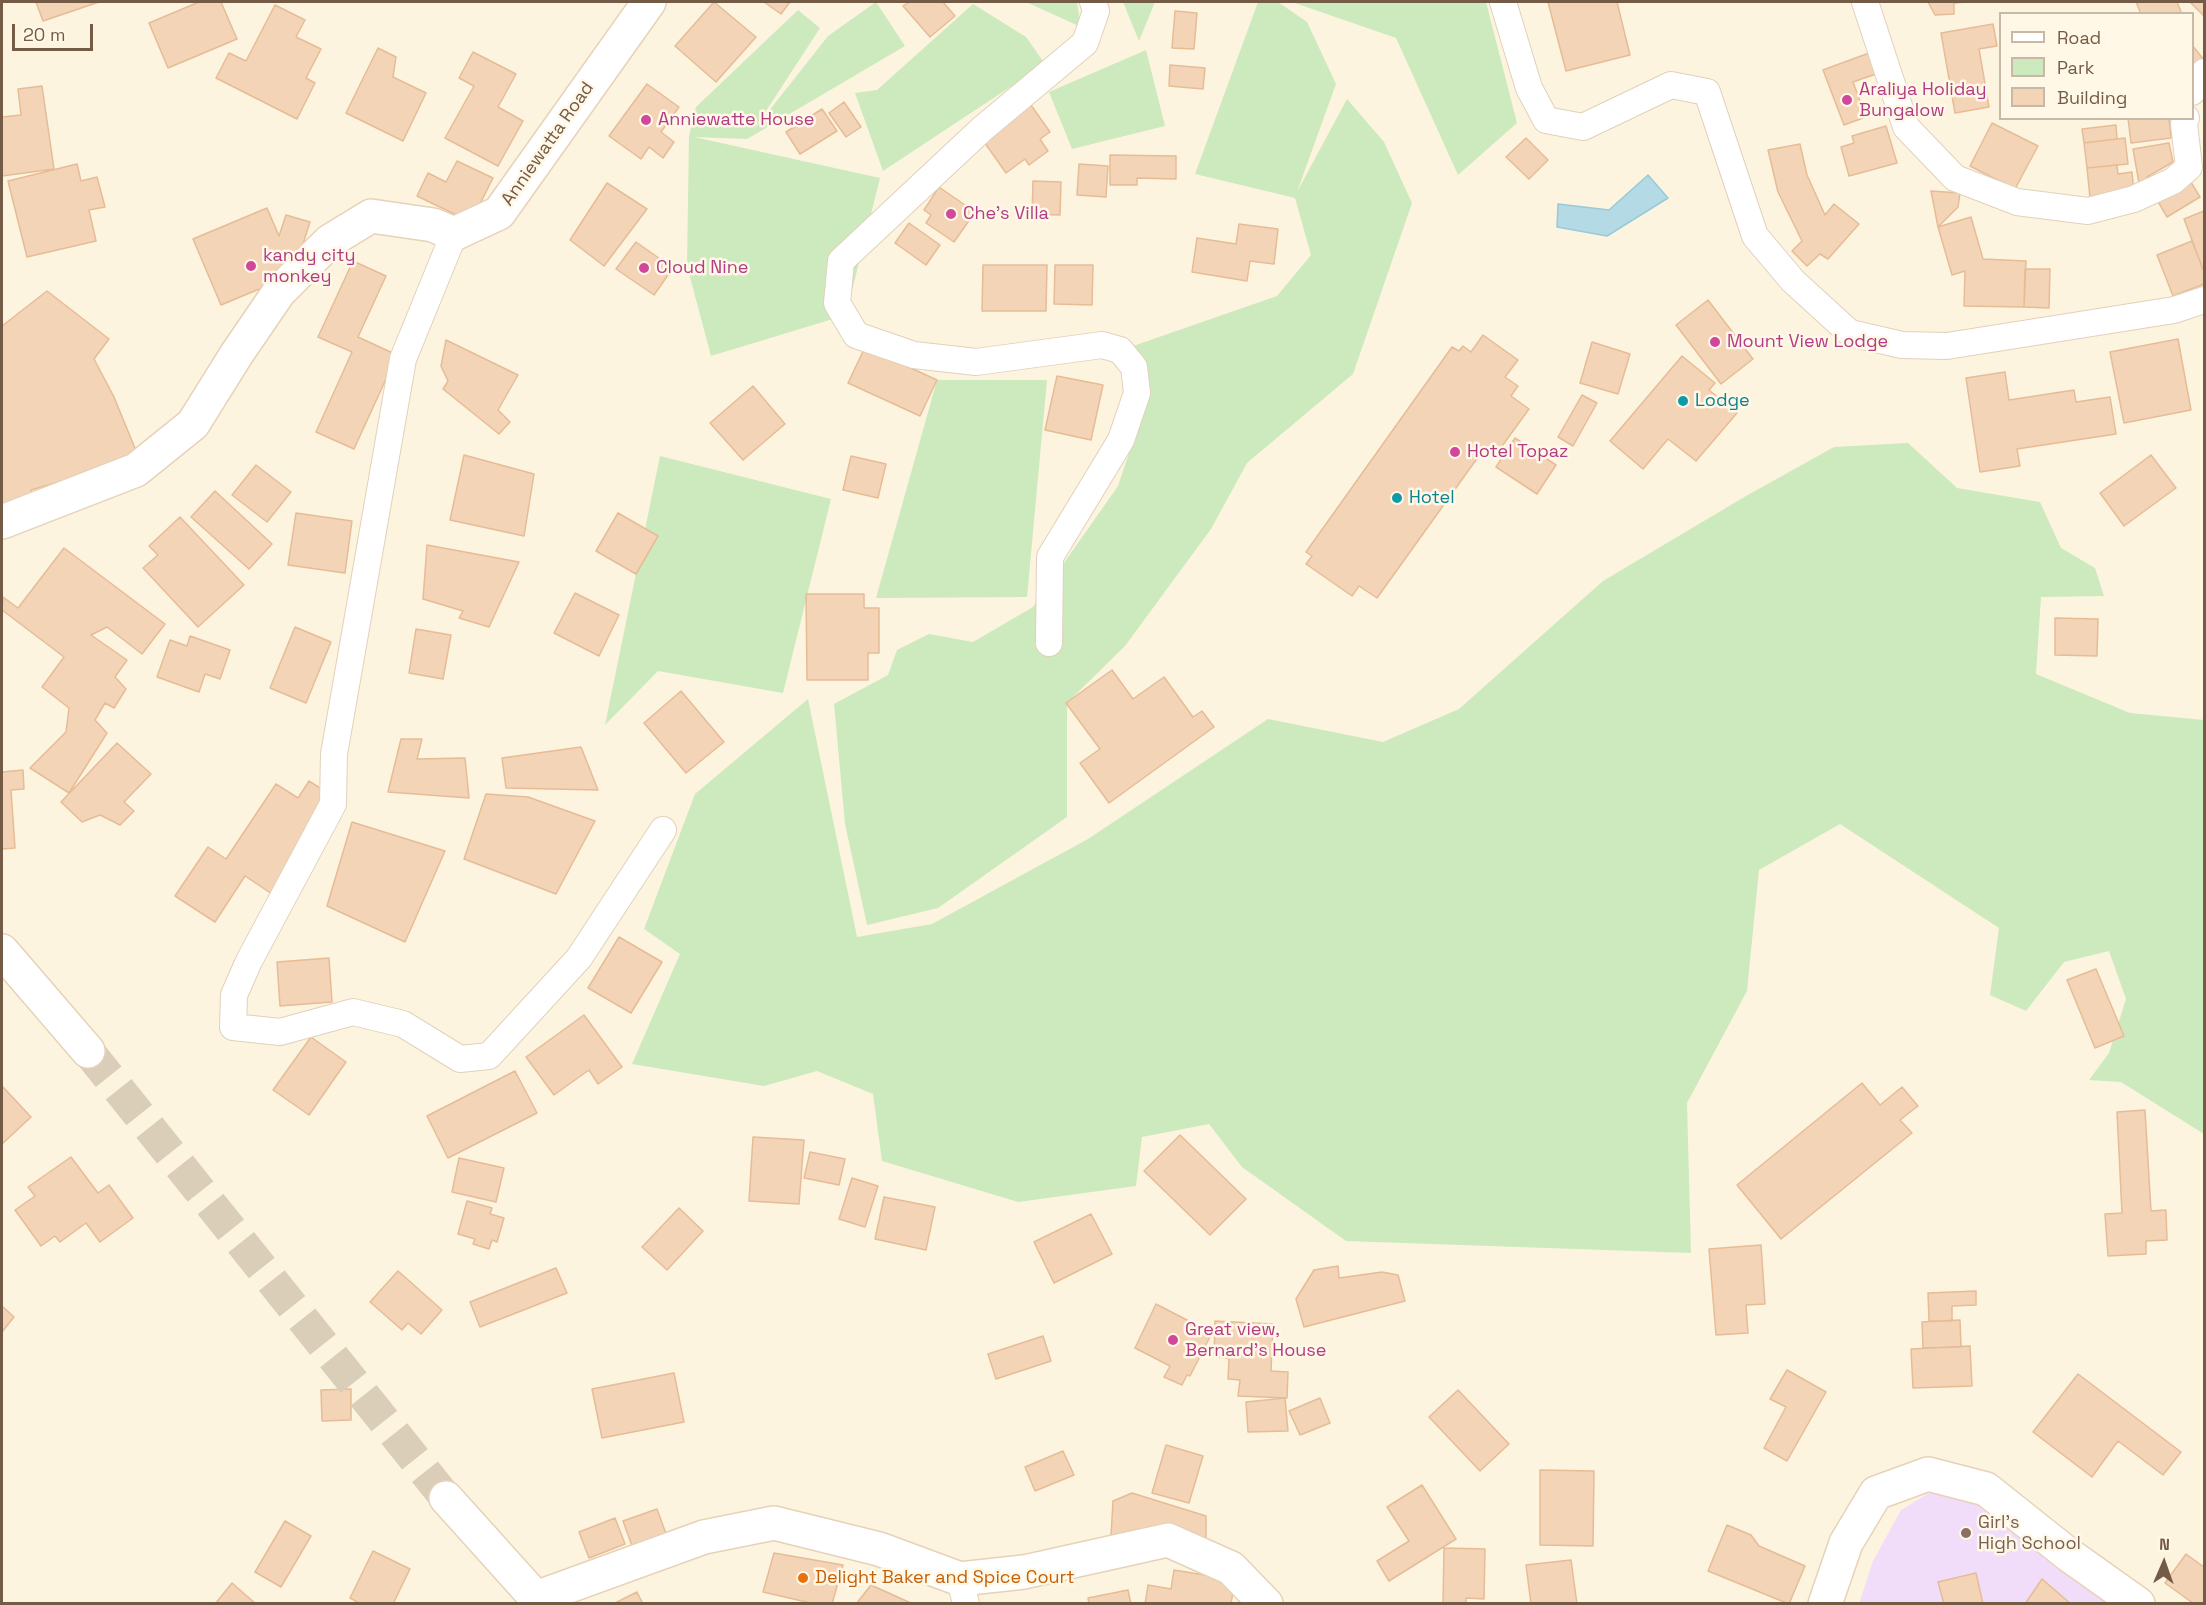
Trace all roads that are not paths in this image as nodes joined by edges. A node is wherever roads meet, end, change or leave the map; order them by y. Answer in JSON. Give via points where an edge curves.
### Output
{"nodes":[{"id":1,"x":649,"y":2,"type":"edge"},
{"id":2,"x":1093,"y":2,"type":"edge"},
{"id":3,"x":1503,"y":2,"type":"edge"},
{"id":4,"x":1865,"y":2,"type":"edge"},
{"id":5,"x":2205,"y":72,"type":"edge"},
{"id":6,"x":2194,"y":84,"type":"edge"},
{"id":7,"x":2185,"y":120,"type":"edge"},
{"id":8,"x":2197,"y":157,"type":"edge"},
{"id":9,"x":454,"y":234,"type":"junction"},
{"id":10,"x":2205,"y":300,"type":"edge"},
{"id":11,"x":2,"y":522,"type":"edge"},
{"id":12,"x":1049,"y":643,"type":"dead end"},
{"id":13,"x":663,"y":830,"type":"dead end"},
{"id":14,"x":2,"y":951,"type":"edge"},
{"id":15,"x":88,"y":1051,"type":"tunnel mouth"},
{"id":16,"x":446,"y":1498,"type":"tunnel mouth"},
{"id":17,"x":963,"y":1591,"type":"edge"},
{"id":18,"x":532,"y":1601,"type":"edge"},
{"id":19,"x":1266,"y":1604,"type":"edge"},
{"id":20,"x":1825,"y":1604,"type":"edge"},
{"id":21,"x":2138,"y":1604,"type":"edge"}],
"edges":[{"from":1,"to":9,"type":"street","name":"Anniewatta Road","via":[[499,213]]},
{"from":2,"to":12,"type":"street","via":[[1096,11],[1085,43],[982,129],[842,261],[837,303],[856,335],[914,355],[976,362],[1102,345],[1120,350],[1134,367],[1137,393],[1121,440],[1050,557]]},
{"from":3,"to":10,"type":"street","via":[[1529,88],[1546,120],[1583,127],[1671,85],[1707,92],[1755,236],[1793,281],[1850,333],[1902,345],[1947,346],[2174,310]]},
{"from":4,"to":8,"type":"street","via":[[1906,127],[1955,178],[2017,202],[2088,211],[2134,199],[2173,181]]},
{"from":5,"to":6,"type":"street"},
{"from":7,"to":8,"type":"street"},
{"from":9,"to":11,"type":"street","via":[[433,225],[371,216],[330,241],[279,292],[194,424],[136,470]]},
{"from":9,"to":13,"type":"street","via":[[403,359],[334,754],[333,804],[249,961],[234,995],[233,1027],[280,1032],[353,1012],[403,1024],[460,1059],[489,1056],[579,958]]},
{"from":14,"to":15,"type":"street"},
{"from":16,"to":18,"type":"street"},
{"from":17,"to":18,"type":"street","via":[[879,1549],[774,1523],[704,1537]]},
{"from":17,"to":19,"type":"street","via":[[1024,1572],[1168,1540],[1231,1568]]},
{"from":20,"to":21,"type":"street","via":[[1846,1543],[1876,1493],[1928,1474],[1986,1489]]}]}
